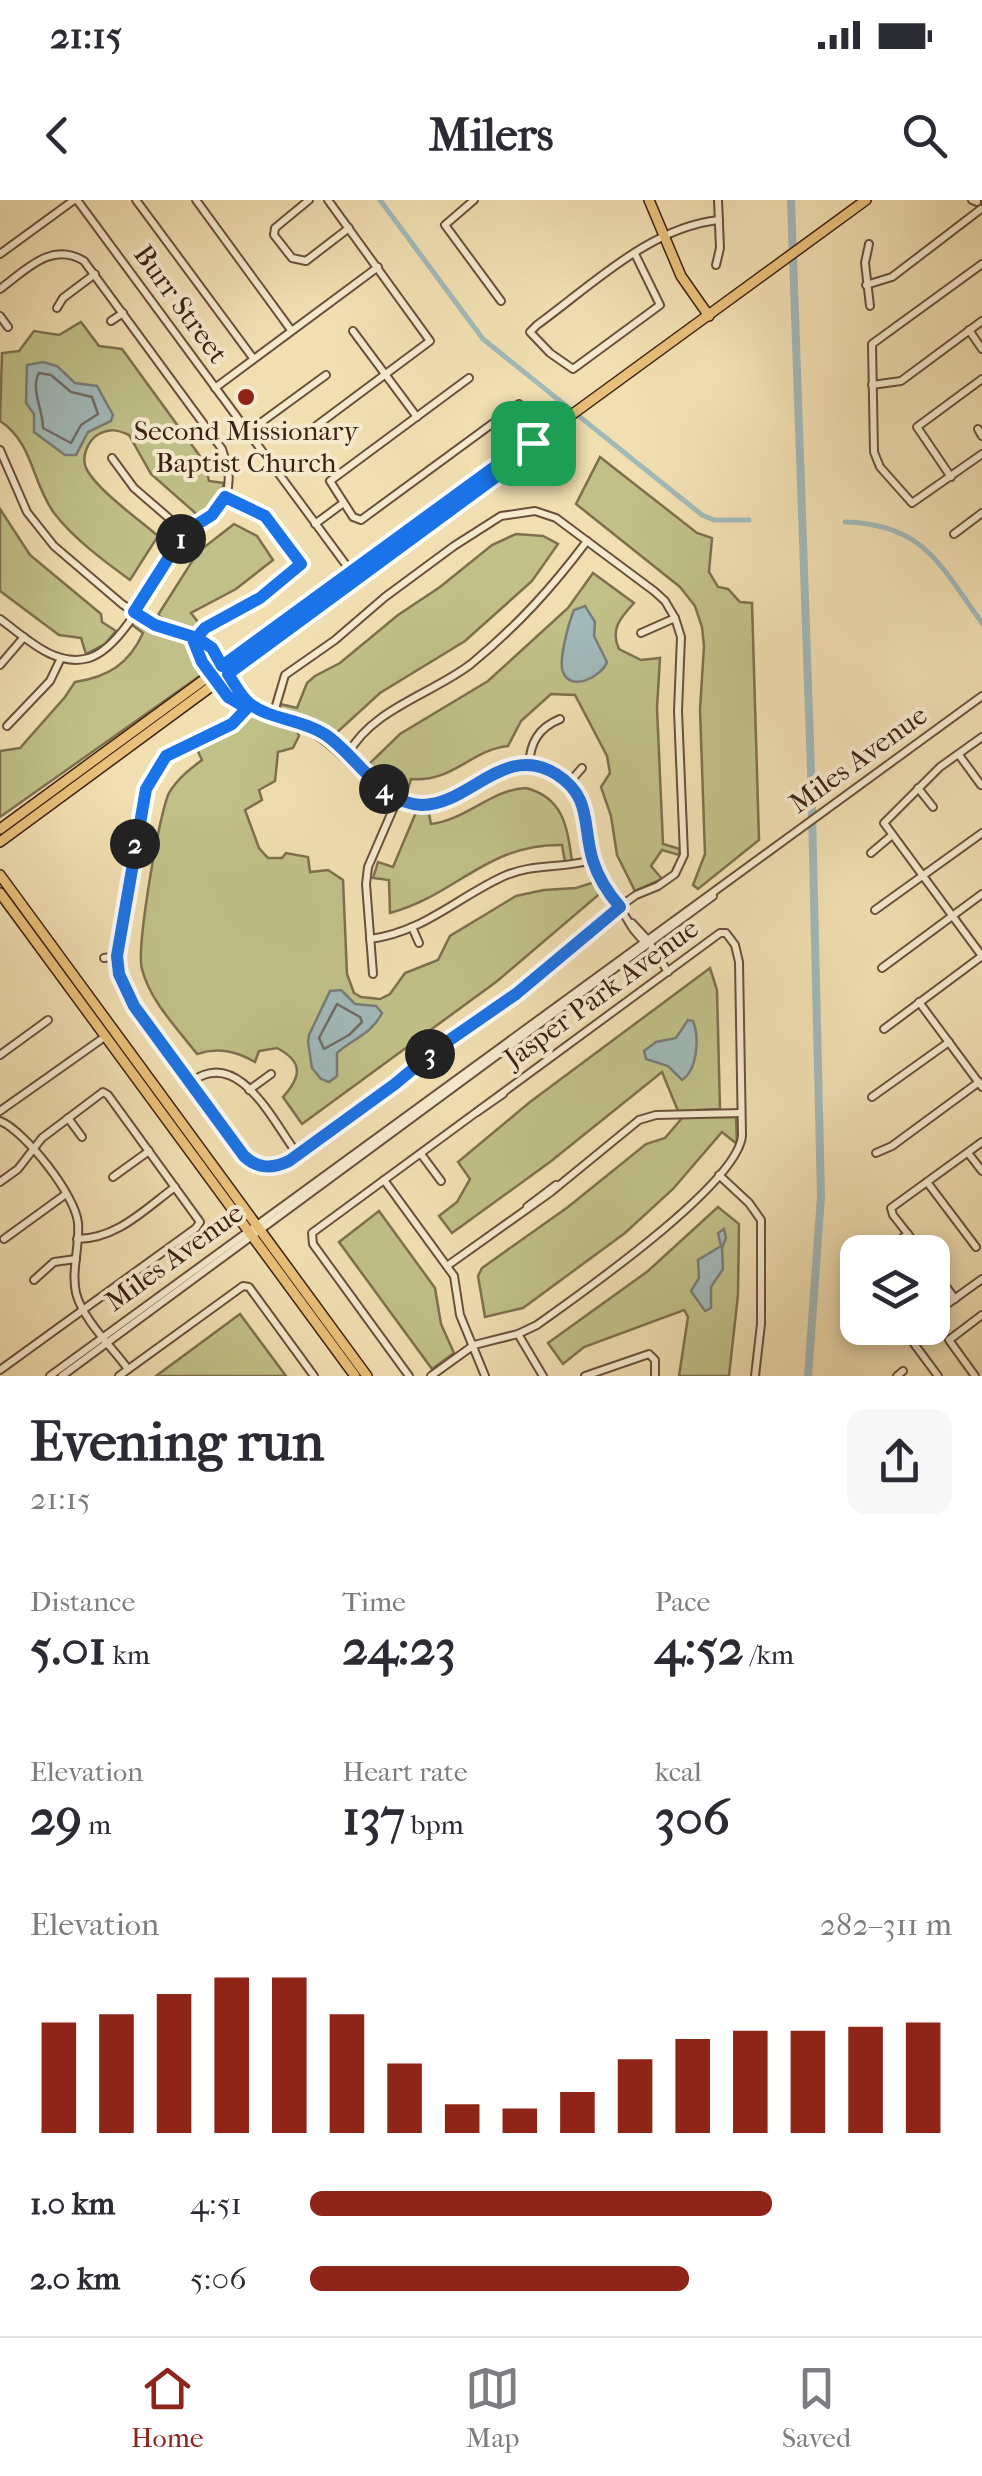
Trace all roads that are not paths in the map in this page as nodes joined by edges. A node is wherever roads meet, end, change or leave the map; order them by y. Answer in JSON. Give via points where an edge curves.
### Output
{"nodes":[{"id":1,"x":76,"y":200,"type":"edge"},
{"id":2,"x":136,"y":200,"type":"edge"},
{"id":3,"x":196,"y":200,"type":"edge"},
{"id":4,"x":309,"y":200,"type":"edge"},
{"id":5,"x":328,"y":200,"type":"edge"},
{"id":6,"x":649,"y":200,"type":"edge"},
{"id":7,"x":718,"y":200,"type":"edge"},
{"id":8,"x":866,"y":200,"type":"edge"},
{"id":9,"x":472,"y":201,"type":"edge"},
{"id":10,"x":978,"y":204,"type":"edge"},
{"id":11,"x":719,"y":220,"type":"junction"},
{"id":12,"x":348,"y":228,"type":"junction"},
{"id":13,"x":664,"y":237,"type":"junction"},
{"id":14,"x":869,"y":244,"type":"dead end"},
{"id":15,"x":0,"y":254,"type":"edge"},
{"id":16,"x":634,"y":254,"type":"junction"},
{"id":17,"x":982,"y":264,"type":"edge"},
{"id":18,"x":716,"y":265,"type":"dead end"},
{"id":19,"x":378,"y":267,"type":"junction"},
{"id":20,"x":94,"y":274,"type":"junction"},
{"id":21,"x":866,"y":285,"type":"junction"},
{"id":22,"x":0,"y":289,"type":"edge"},
{"id":23,"x":500,"y":301,"type":"dead end"},
{"id":24,"x":870,"y":306,"type":"dead end"},
{"id":25,"x":57,"y":308,"type":"dead end"},
{"id":26,"x":123,"y":313,"type":"junction"},
{"id":27,"x":0,"y":316,"type":"edge"},
{"id":28,"x":709,"y":316,"type":"junction"},
{"id":29,"x":982,"y":321,"type":"edge"},
{"id":30,"x":112,"y":322,"type":"dead end"},
{"id":31,"x":8,"y":327,"type":"dead end"},
{"id":32,"x":291,"y":330,"type":"junction"},
{"id":33,"x":969,"y":330,"type":"junction"},
{"id":34,"x":353,"y":331,"type":"dead end"},
{"id":35,"x":982,"y":349,"type":"edge"},
{"id":36,"x":253,"y":358,"type":"junction"},
{"id":37,"x":326,"y":374,"type":"dead end"},
{"id":38,"x":385,"y":374,"type":"junction"},
{"id":39,"x":468,"y":378,"type":"dead end"},
{"id":40,"x":982,"y":379,"type":"edge"},
{"id":41,"x":872,"y":385,"type":"junction"},
{"id":42,"x":215,"y":388,"type":"junction"},
{"id":43,"x":519,"y":404,"type":"dead end"},
{"id":44,"x":416,"y":416,"type":"junction"},
{"id":45,"x":316,"y":426,"type":"dead end"},
{"id":46,"x":248,"y":432,"type":"junction"},
{"id":47,"x":0,"y":450,"type":"edge"},
{"id":48,"x":982,"y":454,"type":"edge"},
{"id":49,"x":112,"y":458,"type":"dead end"},
{"id":50,"x":950,"y":478,"type":"junction"},
{"id":51,"x":225,"y":497,"type":"junction"},
{"id":52,"x":343,"y":504,"type":"junction"},
{"id":53,"x":982,"y":513,"type":"edge"},
{"id":54,"x":315,"y":524,"type":"junction"},
{"id":55,"x":185,"y":532,"type":"junction"},
{"id":56,"x":954,"y":534,"type":"dead end"},
{"id":57,"x":587,"y":542,"type":"junction"},
{"id":58,"x":354,"y":576,"type":"junction"},
{"id":59,"x":134,"y":612,"type":"junction"},
{"id":60,"x":676,"y":618,"type":"junction"},
{"id":61,"x":0,"y":619,"type":"edge"},
{"id":62,"x":640,"y":633,"type":"dead end"},
{"id":63,"x":24,"y":636,"type":"junction"},
{"id":64,"x":194,"y":639,"type":"junction"},
{"id":65,"x":61,"y":658,"type":"junction"},
{"id":66,"x":0,"y":665,"type":"edge"},
{"id":67,"x":225,"y":670,"type":"junction"},
{"id":68,"x":215,"y":678,"type":"junction"},
{"id":69,"x":982,"y":696,"type":"edge"},
{"id":70,"x":248,"y":706,"type":"junction"},
{"id":71,"x":273,"y":716,"type":"junction"},
{"id":72,"x":560,"y":720,"type":"dead end"},
{"id":73,"x":7,"y":726,"type":"dead end"},
{"id":74,"x":982,"y":737,"type":"edge"},
{"id":75,"x":346,"y":753,"type":"junction"},
{"id":76,"x":959,"y":754,"type":"junction"},
{"id":77,"x":529,"y":766,"type":"junction"},
{"id":78,"x":582,"y":768,"type":"dead end"},
{"id":79,"x":568,"y":784,"type":"junction"},
{"id":80,"x":981,"y":784,"type":"edge"},
{"id":81,"x":918,"y":788,"type":"junction"},
{"id":82,"x":397,"y":800,"type":"junction"},
{"id":83,"x":933,"y":807,"type":"dead end"},
{"id":84,"x":0,"y":829,"type":"edge"},
{"id":85,"x":982,"y":832,"type":"edge"},
{"id":86,"x":891,"y":836,"type":"junction"},
{"id":87,"x":0,"y":842,"type":"edge"},
{"id":88,"x":870,"y":853,"type":"dead end"},
{"id":89,"x":592,"y":860,"type":"junction"},
{"id":90,"x":0,"y":875,"type":"edge"},
{"id":91,"x":922,"y":877,"type":"junction"},
{"id":92,"x":982,"y":894,"type":"edge"},
{"id":93,"x":3,"y":898,"type":"edge"},
{"id":94,"x":620,"y":907,"type":"junction"},
{"id":95,"x":876,"y":910,"type":"dead end"},
{"id":96,"x":952,"y":916,"type":"junction"},
{"id":97,"x":34,"y":922,"type":"junction"},
{"id":98,"x":412,"y":927,"type":"junction"},
{"id":99,"x":370,"y":939,"type":"junction"},
{"id":100,"x":646,"y":942,"type":"junction"},
{"id":101,"x":419,"y":943,"type":"dead end"},
{"id":102,"x":46,"y":956,"type":"junction"},
{"id":103,"x":117,"y":956,"type":"junction"},
{"id":104,"x":982,"y":956,"type":"edge"},
{"id":105,"x":104,"y":958,"type":"dead end"},
{"id":106,"x":882,"y":968,"type":"dead end"},
{"id":107,"x":668,"y":972,"type":"junction"},
{"id":108,"x":373,"y":974,"type":"dead end"},
{"id":109,"x":92,"y":1002,"type":"junction"},
{"id":110,"x":919,"y":1002,"type":"junction"},
{"id":111,"x":48,"y":1020,"type":"dead end"},
{"id":112,"x":884,"y":1029,"type":"dead end"},
{"id":113,"x":104,"y":1034,"type":"junction"},
{"id":114,"x":949,"y":1042,"type":"junction"},
{"id":115,"x":0,"y":1055,"type":"edge"},
{"id":116,"x":271,"y":1074,"type":"dead end"},
{"id":117,"x":146,"y":1076,"type":"junction"},
{"id":118,"x":191,"y":1082,"type":"junction"},
{"id":119,"x":980,"y":1084,"type":"edge"},
{"id":120,"x":249,"y":1090,"type":"junction"},
{"id":121,"x":872,"y":1097,"type":"dead end"},
{"id":122,"x":741,"y":1110,"type":"junction"},
{"id":123,"x":0,"y":1111,"type":"edge"},
{"id":124,"x":68,"y":1118,"type":"junction"},
{"id":125,"x":0,"y":1121,"type":"edge"},
{"id":126,"x":82,"y":1137,"type":"dead end"},
{"id":127,"x":982,"y":1142,"type":"edge"},
{"id":128,"x":33,"y":1148,"type":"junction"},
{"id":129,"x":149,"y":1151,"type":"junction"},
{"id":130,"x":968,"y":1152,"type":"junction"},
{"id":131,"x":876,"y":1153,"type":"dead end"},
{"id":132,"x":421,"y":1154,"type":"junction"},
{"id":133,"x":298,"y":1155,"type":"junction"},
{"id":134,"x":982,"y":1172,"type":"edge"},
{"id":135,"x":718,"y":1175,"type":"junction"},
{"id":136,"x":113,"y":1177,"type":"dead end"},
{"id":137,"x":384,"y":1180,"type":"junction"},
{"id":138,"x":441,"y":1181,"type":"dead end"},
{"id":139,"x":0,"y":1182,"type":"edge"},
{"id":140,"x":928,"y":1182,"type":"junction"},
{"id":141,"x":175,"y":1186,"type":"junction"},
{"id":142,"x":66,"y":1194,"type":"junction"},
{"id":143,"x":254,"y":1230,"type":"junction"},
{"id":144,"x":908,"y":1234,"type":"edge"},
{"id":145,"x":4,"y":1239,"type":"dead end"},
{"id":146,"x":78,"y":1239,"type":"junction"},
{"id":147,"x":976,"y":1248,"type":"dead end"},
{"id":148,"x":76,"y":1259,"type":"junction"},
{"id":149,"x":447,"y":1266,"type":"junction"},
{"id":150,"x":982,"y":1279,"type":"edge"},
{"id":151,"x":34,"y":1280,"type":"dead end"},
{"id":152,"x":950,"y":1293,"type":"edge"},
{"id":153,"x":955,"y":1299,"type":"junction"},
{"id":154,"x":950,"y":1302,"type":"edge"},
{"id":155,"x":84,"y":1310,"type":"junction"},
{"id":156,"x":982,"y":1315,"type":"edge"},
{"id":157,"x":518,"y":1334,"type":"junction"},
{"id":158,"x":106,"y":1339,"type":"junction"},
{"id":159,"x":474,"y":1345,"type":"junction"},
{"id":160,"x":921,"y":1345,"type":"edge"},
{"id":161,"x":0,"y":1370,"type":"edge"},
{"id":162,"x":128,"y":1370,"type":"junction"},
{"id":163,"x":431,"y":1375,"type":"edge"},
{"id":164,"x":50,"y":1376,"type":"edge"},
{"id":165,"x":62,"y":1376,"type":"edge"},
{"id":166,"x":119,"y":1376,"type":"edge"},
{"id":167,"x":314,"y":1376,"type":"edge"},
{"id":168,"x":355,"y":1376,"type":"edge"},
{"id":169,"x":367,"y":1376,"type":"edge"},
{"id":170,"x":409,"y":1376,"type":"edge"},
{"id":171,"x":486,"y":1376,"type":"edge"},
{"id":172,"x":543,"y":1376,"type":"edge"},
{"id":173,"x":586,"y":1376,"type":"edge"},
{"id":174,"x":655,"y":1376,"type":"edge"},
{"id":175,"x":756,"y":1376,"type":"edge"},
{"id":176,"x":938,"y":1376,"type":"edge"},
{"id":177,"x":975,"y":1376,"type":"edge"}],
"edges":[{"from":1,"to":15,"type":"street"},
{"from":1,"to":42,"type":"street","name":"Burr Street"},
{"from":2,"to":36,"type":"street"},
{"from":3,"to":32,"type":"street"},
{"from":4,"to":12,"type":"street","via":[[275,228],[292,258],[306,261]]},
{"from":5,"to":12,"type":"street"},
{"from":6,"to":13,"type":"main road"},
{"from":7,"to":11,"type":"street"},
{"from":8,"to":28,"type":"main road"},
{"from":9,"to":23,"type":"street","via":[[445,225]]},
{"from":10,"to":21,"type":"street","via":[[892,277]]},
{"from":11,"to":13,"type":"street"},
{"from":11,"to":18,"type":"street"},
{"from":12,"to":19,"type":"street"},
{"from":13,"to":16,"type":"street"},
{"from":13,"to":28,"type":"main road"},
{"from":14,"to":21,"type":"street"},
{"from":16,"to":16,"type":"street","via":[[660,304],[573,369],[530,332]]},
{"from":17,"to":41,"type":"street","via":[[872,344]]},
{"from":19,"to":32,"type":"street"},
{"from":19,"to":38,"type":"street","via":[[430,340]]},
{"from":20,"to":22,"type":"street","via":[[79,258],[58,253]]},
{"from":20,"to":25,"type":"street"},
{"from":20,"to":26,"type":"street"},
{"from":21,"to":24,"type":"street"},
{"from":26,"to":30,"type":"street"},
{"from":26,"to":51,"type":"street","via":[[222,449],[229,473]]},
{"from":27,"to":31,"type":"street"},
{"from":28,"to":58,"type":"main road"},
{"from":29,"to":33,"type":"street"},
{"from":32,"to":36,"type":"street"},
{"from":33,"to":35,"type":"street"},
{"from":33,"to":41,"type":"street","via":[[900,380]]},
{"from":34,"to":38,"type":"street"},
{"from":36,"to":42,"type":"street"},
{"from":37,"to":46,"type":"street"},
{"from":38,"to":44,"type":"street"},
{"from":38,"to":45,"type":"street"},
{"from":39,"to":44,"type":"street"},
{"from":40,"to":50,"type":"street","via":[[917,428]]},
{"from":41,"to":50,"type":"street","via":[[880,468],[912,503]]},
{"from":42,"to":46,"type":"street","name":"Burr Street"},
{"from":43,"to":52,"type":"street","via":[[361,520]]},
{"from":44,"to":52,"type":"street","via":[[330,481]]},
{"from":46,"to":54,"type":"street","name":"Burr Street"},
{"from":47,"to":59,"type":"street","via":[[38,529]]},
{"from":48,"to":50,"type":"street"},
{"from":49,"to":55,"type":"street","via":[[134,488]]},
{"from":51,"to":55,"type":"street"},
{"from":51,"to":64,"type":"street","via":[[265,516],[301,564]]},
{"from":52,"to":54,"type":"street"},
{"from":53,"to":56,"type":"street"},
{"from":54,"to":58,"type":"street","name":"Burr Street"},
{"from":55,"to":59,"type":"street"},
{"from":57,"to":60,"type":"street","via":[[665,601]]},
{"from":57,"to":71,"type":"street","via":[[556,518],[535,512],[488,523],[284,675]]},
{"from":57,"to":75,"type":"street","via":[[541,602],[468,666],[381,718]]},
{"from":58,"to":67,"type":"main road"},
{"from":59,"to":64,"type":"street"},
{"from":59,"to":65,"type":"street","via":[[101,652]]},
{"from":60,"to":62,"type":"street"},
{"from":60,"to":94,"type":"street","via":[[684,854],[675,874]]},
{"from":61,"to":63,"type":"street"},
{"from":63,"to":65,"type":"street"},
{"from":63,"to":66,"type":"street"},
{"from":64,"to":67,"type":"street","via":[[212,648]]},
{"from":64,"to":68,"type":"street"},
{"from":65,"to":73,"type":"street","via":[[50,681]]},
{"from":67,"to":68,"type":"main road"},
{"from":67,"to":70,"type":"street"},
{"from":68,"to":70,"type":"street","via":[[230,699]]},
{"from":68,"to":84,"type":"main road"},
{"from":68,"to":87,"type":"main road"},
{"from":69,"to":100,"type":"street","name":"Miles Avenue"},
{"from":70,"to":71,"type":"street"},
{"from":70,"to":103,"type":"street","via":[[232,724],[166,756],[146,789]]},
{"from":71,"to":75,"type":"street"},
{"from":72,"to":77,"type":"street","via":[[535,739]]},
{"from":74,"to":76,"type":"street"},
{"from":75,"to":82,"type":"street"},
{"from":76,"to":80,"type":"street"},
{"from":76,"to":81,"type":"street"},
{"from":77,"to":79,"type":"street"},
{"from":77,"to":82,"type":"street","via":[[496,771],[435,804]]},
{"from":78,"to":79,"type":"street"},
{"from":79,"to":89,"type":"street","via":[[586,814]]},
{"from":81,"to":83,"type":"street"},
{"from":81,"to":86,"type":"street","via":[[884,823]]},
{"from":82,"to":99,"type":"street","via":[[368,867]]},
{"from":85,"to":91,"type":"street"},
{"from":86,"to":88,"type":"street"},
{"from":86,"to":91,"type":"street"},
{"from":89,"to":94,"type":"street"},
{"from":89,"to":98,"type":"street","via":[[524,868]]},
{"from":90,"to":97,"type":"main road"},
{"from":91,"to":95,"type":"street"},
{"from":91,"to":96,"type":"street"},
{"from":92,"to":96,"type":"street"},
{"from":93,"to":97,"type":"main road"},
{"from":93,"to":102,"type":"main road"},
{"from":94,"to":100,"type":"street"},
{"from":94,"to":133,"type":"street","via":[[516,994]]},
{"from":96,"to":104,"type":"street"},
{"from":96,"to":106,"type":"street"},
{"from":97,"to":109,"type":"main road"},
{"from":98,"to":99,"type":"street"},
{"from":98,"to":101,"type":"street"},
{"from":99,"to":108,"type":"street"},
{"from":100,"to":107,"type":"street"},
{"from":100,"to":143,"type":"street","name":"Miles Avenue"},
{"from":102,"to":109,"type":"main road"},
{"from":102,"to":113,"type":"main road"},
{"from":103,"to":105,"type":"street"},
{"from":103,"to":118,"type":"street","via":[[134,1006]]},
{"from":104,"to":110,"type":"street"},
{"from":107,"to":122,"type":"street","name":"Jasper Park Avenue","via":[[720,933],[736,948]]},
{"from":107,"to":132,"type":"street","name":"Jasper Park Avenue"},
{"from":109,"to":117,"type":"main road"},
{"from":110,"to":112,"type":"street"},
{"from":110,"to":114,"type":"street"},
{"from":111,"to":115,"type":"street"},
{"from":113,"to":117,"type":"main road"},
{"from":113,"to":123,"type":"street"},
{"from":113,"to":143,"type":"main road"},
{"from":114,"to":119,"type":"street"},
{"from":114,"to":121,"type":"street"},
{"from":116,"to":120,"type":"street"},
{"from":117,"to":143,"type":"main road"},
{"from":118,"to":120,"type":"street","via":[[226,1072]]},
{"from":118,"to":133,"type":"street","via":[[250,1161],[279,1166]]},
{"from":119,"to":131,"type":"street"},
{"from":120,"to":133,"type":"street"},
{"from":122,"to":135,"type":"street","via":[[741,1144]]},
{"from":122,"to":149,"type":"street","via":[[646,1116]]},
{"from":124,"to":126,"type":"street"},
{"from":124,"to":128,"type":"street"},
{"from":124,"to":129,"type":"street","via":[[103,1092]]},
{"from":125,"to":128,"type":"street"},
{"from":127,"to":130,"type":"street"},
{"from":128,"to":139,"type":"street"},
{"from":128,"to":142,"type":"street"},
{"from":129,"to":136,"type":"street"},
{"from":129,"to":141,"type":"street"},
{"from":130,"to":134,"type":"street"},
{"from":130,"to":140,"type":"street"},
{"from":132,"to":137,"type":"street","name":"Jasper Park Avenue"},
{"from":132,"to":138,"type":"street"},
{"from":135,"to":157,"type":"street","via":[[642,1249]]},
{"from":135,"to":175,"type":"street","via":[[762,1220]]},
{"from":137,"to":149,"type":"street"},
{"from":137,"to":170,"type":"street","name":"Jasper Park Avenue","via":[[312,1236]]},
{"from":140,"to":144,"type":"street","via":[[891,1208]]},
{"from":140,"to":147,"type":"street"},
{"from":141,"to":146,"type":"street","via":[[111,1233]]},
{"from":141,"to":155,"type":"street","via":[[200,1224]]},
{"from":142,"to":145,"type":"street"},
{"from":142,"to":146,"type":"street","via":[[76,1210]]},
{"from":143,"to":158,"type":"street","name":"Miles Avenue"},
{"from":143,"to":168,"type":"main road"},
{"from":143,"to":169,"type":"main road"},
{"from":146,"to":148,"type":"street"},
{"from":148,"to":151,"type":"street","via":[[54,1262]]},
{"from":148,"to":155,"type":"street"},
{"from":149,"to":159,"type":"street"},
{"from":150,"to":153,"type":"street"},
{"from":152,"to":153,"type":"street"},
{"from":153,"to":154,"type":"street"},
{"from":155,"to":158,"type":"street"},
{"from":155,"to":161,"type":"street"},
{"from":156,"to":177,"type":"street","via":[[949,1340]]},
{"from":157,"to":159,"type":"street"},
{"from":157,"to":172,"type":"street"},
{"from":158,"to":162,"type":"street"},
{"from":158,"to":164,"type":"street","name":"Miles Avenue"},
{"from":158,"to":165,"type":"street","name":"Miles Avenue"},
{"from":159,"to":163,"type":"street"},
{"from":159,"to":171,"type":"street"},
{"from":160,"to":176,"type":"street"},
{"from":162,"to":166,"type":"street"},
{"from":162,"to":167,"type":"street","via":[[246,1286]]},
{"from":173,"to":174,"type":"street","via":[[644,1355],[654,1355]]}]}
